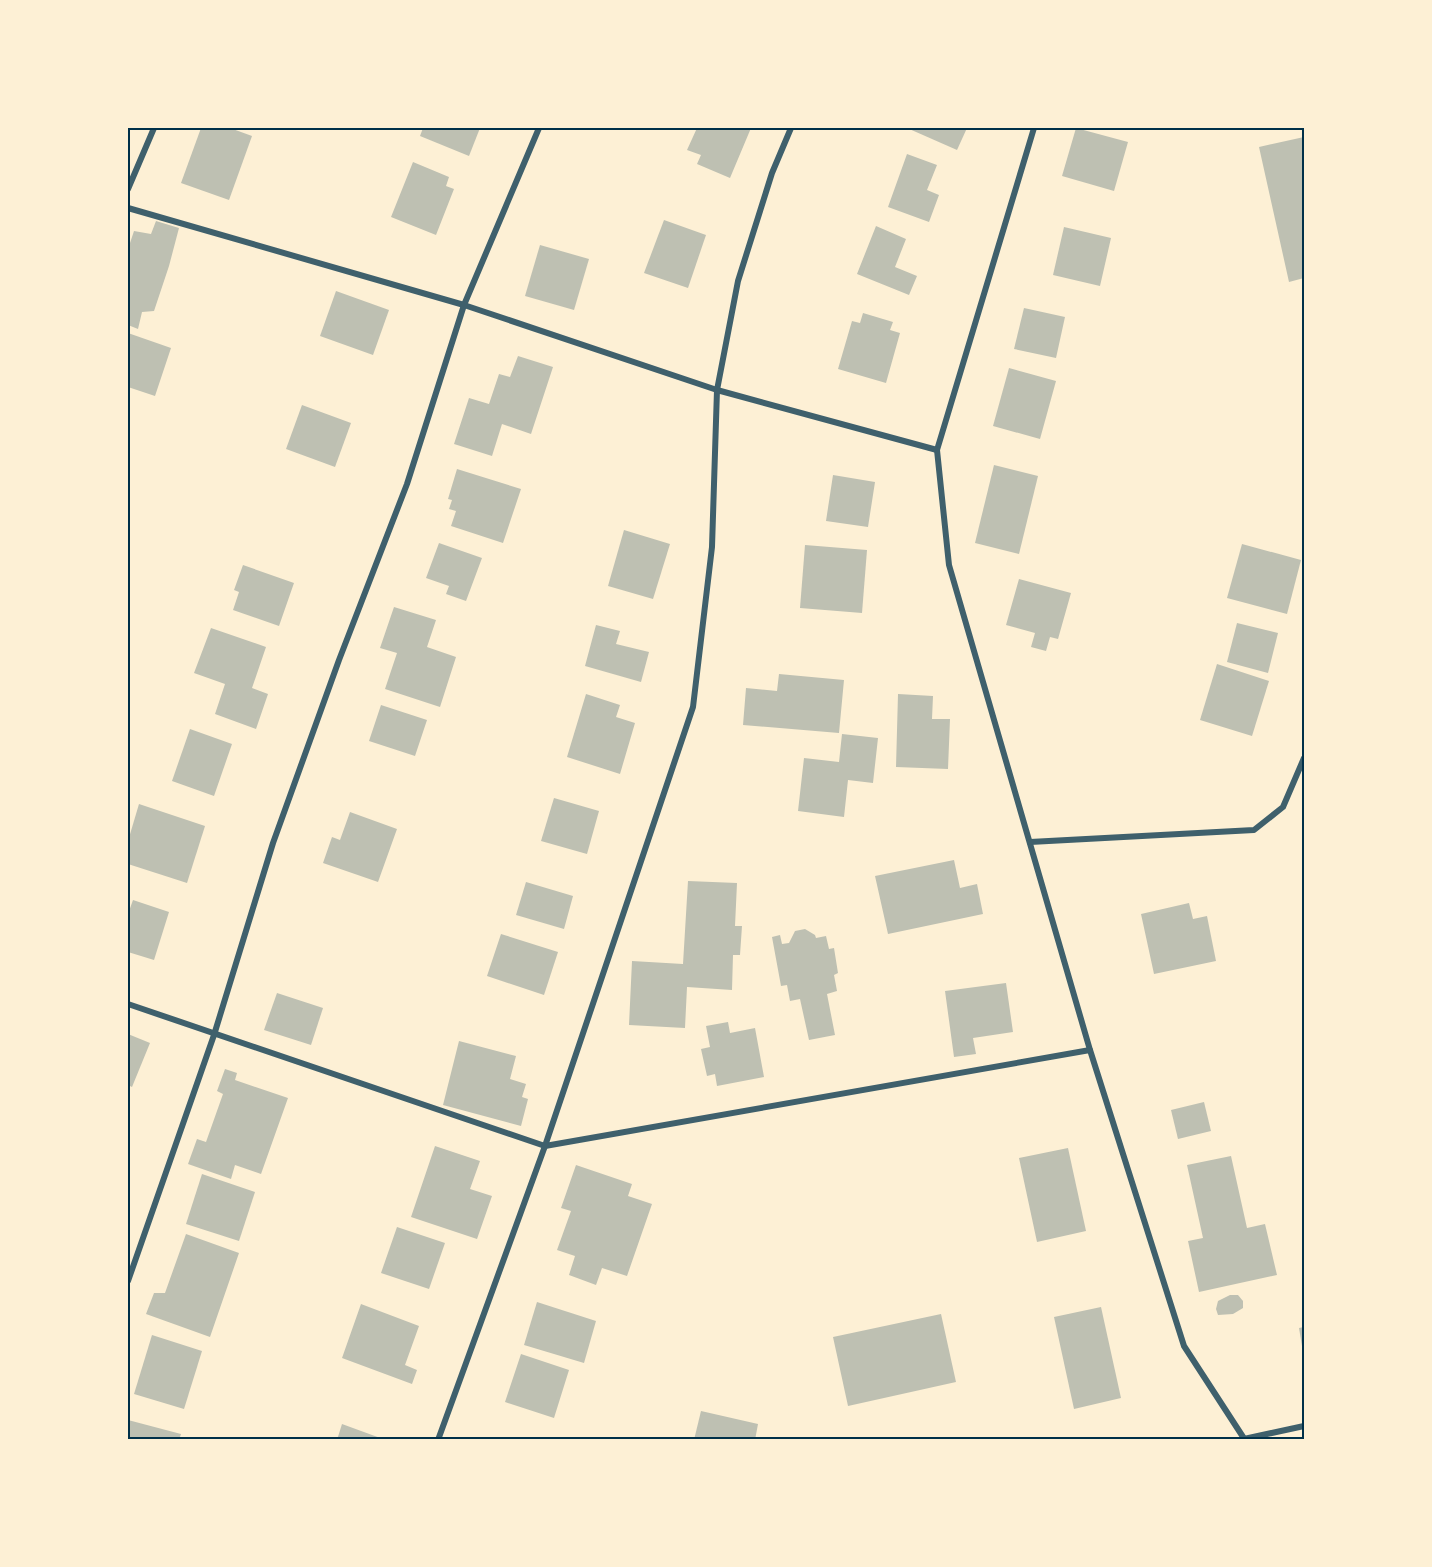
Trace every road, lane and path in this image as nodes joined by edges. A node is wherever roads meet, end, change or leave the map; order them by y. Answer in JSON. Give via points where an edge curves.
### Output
{"nodes":[{"id":1,"x":154,"y":128,"type":"edge"},
{"id":2,"x":539,"y":128,"type":"edge"},
{"id":3,"x":791,"y":128,"type":"edge"},
{"id":4,"x":1034,"y":128,"type":"edge"},
{"id":5,"x":128,"y":189,"type":"edge"},
{"id":6,"x":128,"y":208,"type":"edge"},
{"id":7,"x":464,"y":305,"type":"junction"},
{"id":8,"x":717,"y":390,"type":"junction"},
{"id":9,"x":937,"y":450,"type":"junction"},
{"id":10,"x":1305,"y":758,"type":"edge"},
{"id":11,"x":1030,"y":842,"type":"junction"},
{"id":12,"x":128,"y":1004,"type":"edge"},
{"id":13,"x":214,"y":1035,"type":"junction"},
{"id":14,"x":1090,"y":1050,"type":"junction"},
{"id":15,"x":545,"y":1146,"type":"junction"},
{"id":16,"x":128,"y":1281,"type":"edge"},
{"id":17,"x":1305,"y":1426,"type":"edge"},
{"id":18,"x":1244,"y":1439,"type":"edge"},
{"id":19,"x":438,"y":1440,"type":"edge"}],
"edges":[{"from":1,"to":5,"type":"street"},
{"from":2,"to":7,"type":"street"},
{"from":3,"to":8,"type":"street","via":[[772,173],[738,281]]},
{"from":4,"to":9,"type":"street"},
{"from":6,"to":7,"type":"street"},
{"from":7,"to":8,"type":"street"},
{"from":7,"to":13,"type":"street","via":[[407,484],[273,843]]},
{"from":8,"to":9,"type":"street"},
{"from":8,"to":15,"type":"street","via":[[712,547],[693,707]]},
{"from":9,"to":11,"type":"street","via":[[949,565]]},
{"from":10,"to":11,"type":"street","via":[[1283,807],[1254,830]]},
{"from":11,"to":14,"type":"street"},
{"from":12,"to":13,"type":"street"},
{"from":13,"to":15,"type":"street"},
{"from":13,"to":16,"type":"street"},
{"from":14,"to":15,"type":"street"},
{"from":14,"to":18,"type":"street","via":[[1184,1346]]},
{"from":15,"to":19,"type":"street"},
{"from":17,"to":18,"type":"street"}]}
